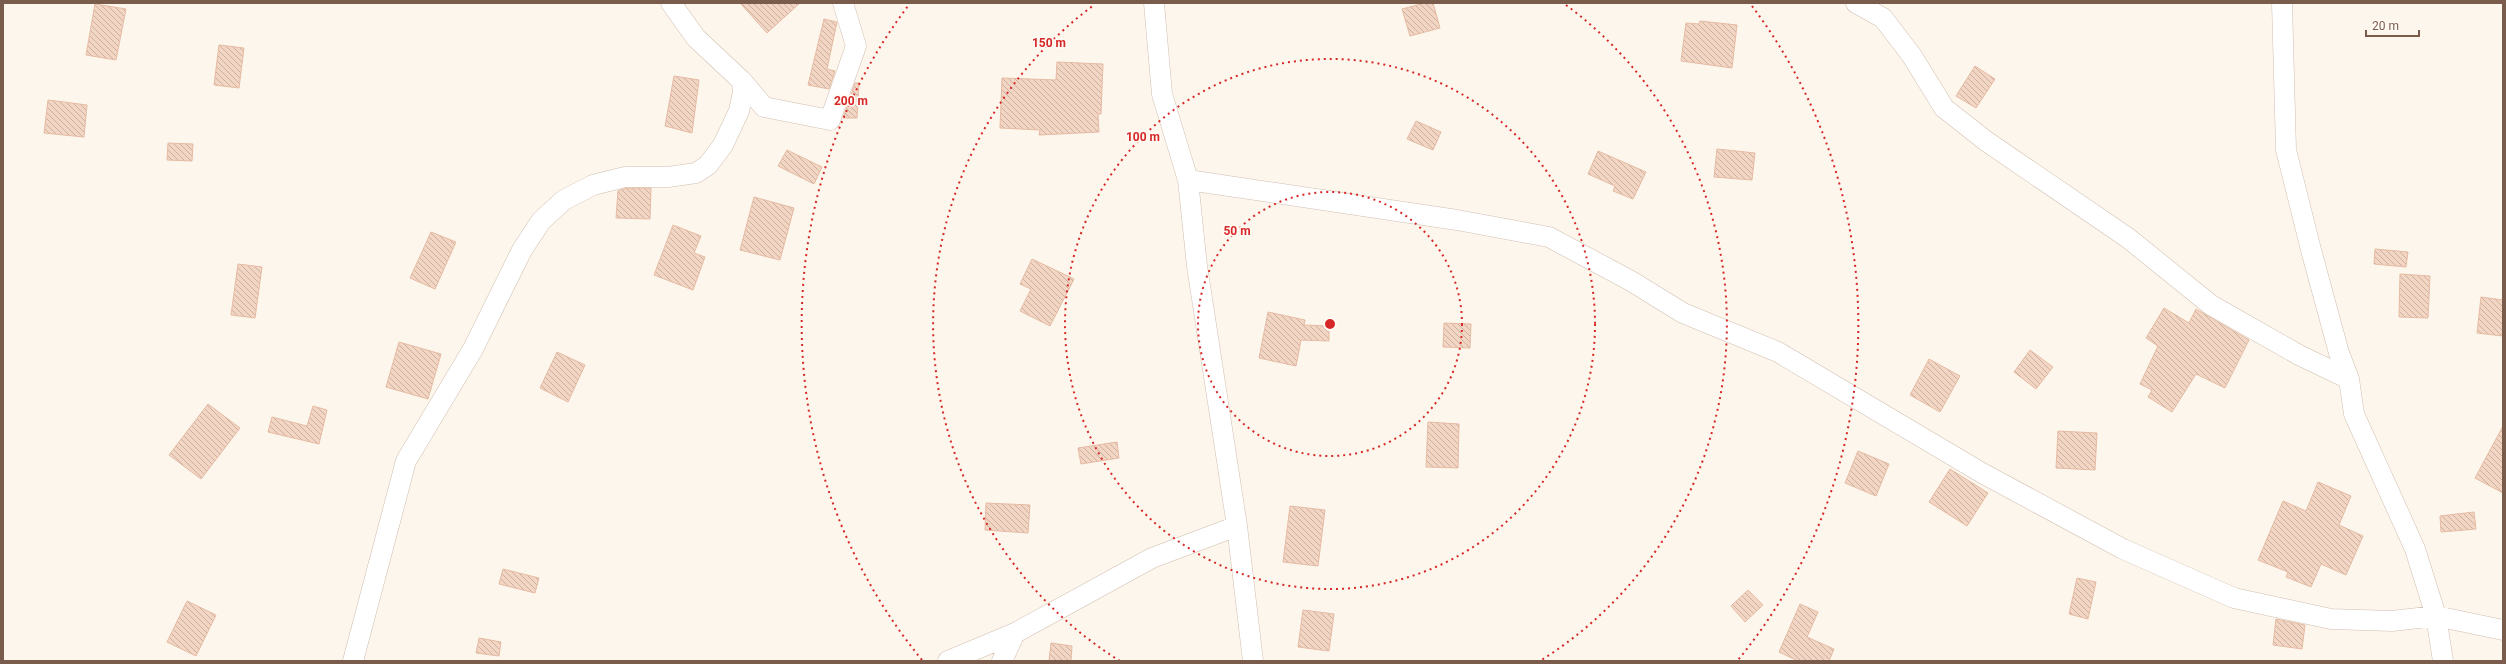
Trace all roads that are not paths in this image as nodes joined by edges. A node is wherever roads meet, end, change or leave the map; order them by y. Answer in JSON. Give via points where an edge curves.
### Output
{"nodes":[{"id":1,"x":671,"y":3,"type":"edge"},
{"id":2,"x":844,"y":3,"type":"edge"},
{"id":3,"x":1154,"y":3,"type":"edge"},
{"id":4,"x":1856,"y":3,"type":"edge"},
{"id":5,"x":2282,"y":3,"type":"edge"},
{"id":6,"x":742,"y":81,"type":"junction"},
{"id":7,"x":1188,"y":180,"type":"junction"},
{"id":8,"x":2349,"y":380,"type":"junction"},
{"id":9,"x":1237,"y":526,"type":"junction"},
{"id":10,"x":2436,"y":616,"type":"junction"},
{"id":11,"x":2503,"y":630,"type":"edge"},
{"id":12,"x":1015,"y":633,"type":"junction"},
{"id":13,"x":352,"y":661,"type":"edge"},
{"id":14,"x":948,"y":661,"type":"edge"},
{"id":15,"x":1002,"y":661,"type":"edge"},
{"id":16,"x":1253,"y":661,"type":"edge"},
{"id":17,"x":2443,"y":661,"type":"edge"}],
"edges":[{"from":1,"to":6,"type":"street","via":[[696,38]]},
{"from":2,"to":6,"type":"street","via":[[856,46],[830,120],[764,107]]},
{"from":3,"to":7,"type":"street","via":[[1162,94]]},
{"from":4,"to":8,"type":"street","via":[[1883,18],[1912,56],[1944,108],[1986,141],[2128,238],[2211,305]]},
{"from":5,"to":8,"type":"street","via":[[2286,150],[2331,324]]},
{"from":6,"to":13,"type":"street","via":[[743,92],[739,111],[723,145],[708,165],[696,173],[668,177],[625,177],[593,185],[564,200],[541,221],[522,250],[473,349],[406,461]]},
{"from":7,"to":9,"type":"street","via":[[1210,358]]},
{"from":7,"to":10,"type":"street","via":[[1457,220],[1549,237],[1631,281],[1683,313],[1778,352],[1982,473],[2123,549],[2234,598],[2331,619],[2392,621]]},
{"from":8,"to":10,"type":"street","via":[[2354,414],[2415,549]]},
{"from":9,"to":12,"type":"street","via":[[1152,558]]},
{"from":9,"to":16,"type":"street"},
{"from":10,"to":11,"type":"street"},
{"from":10,"to":17,"type":"street"},
{"from":12,"to":14,"type":"street"},
{"from":12,"to":15,"type":"street"}]}
